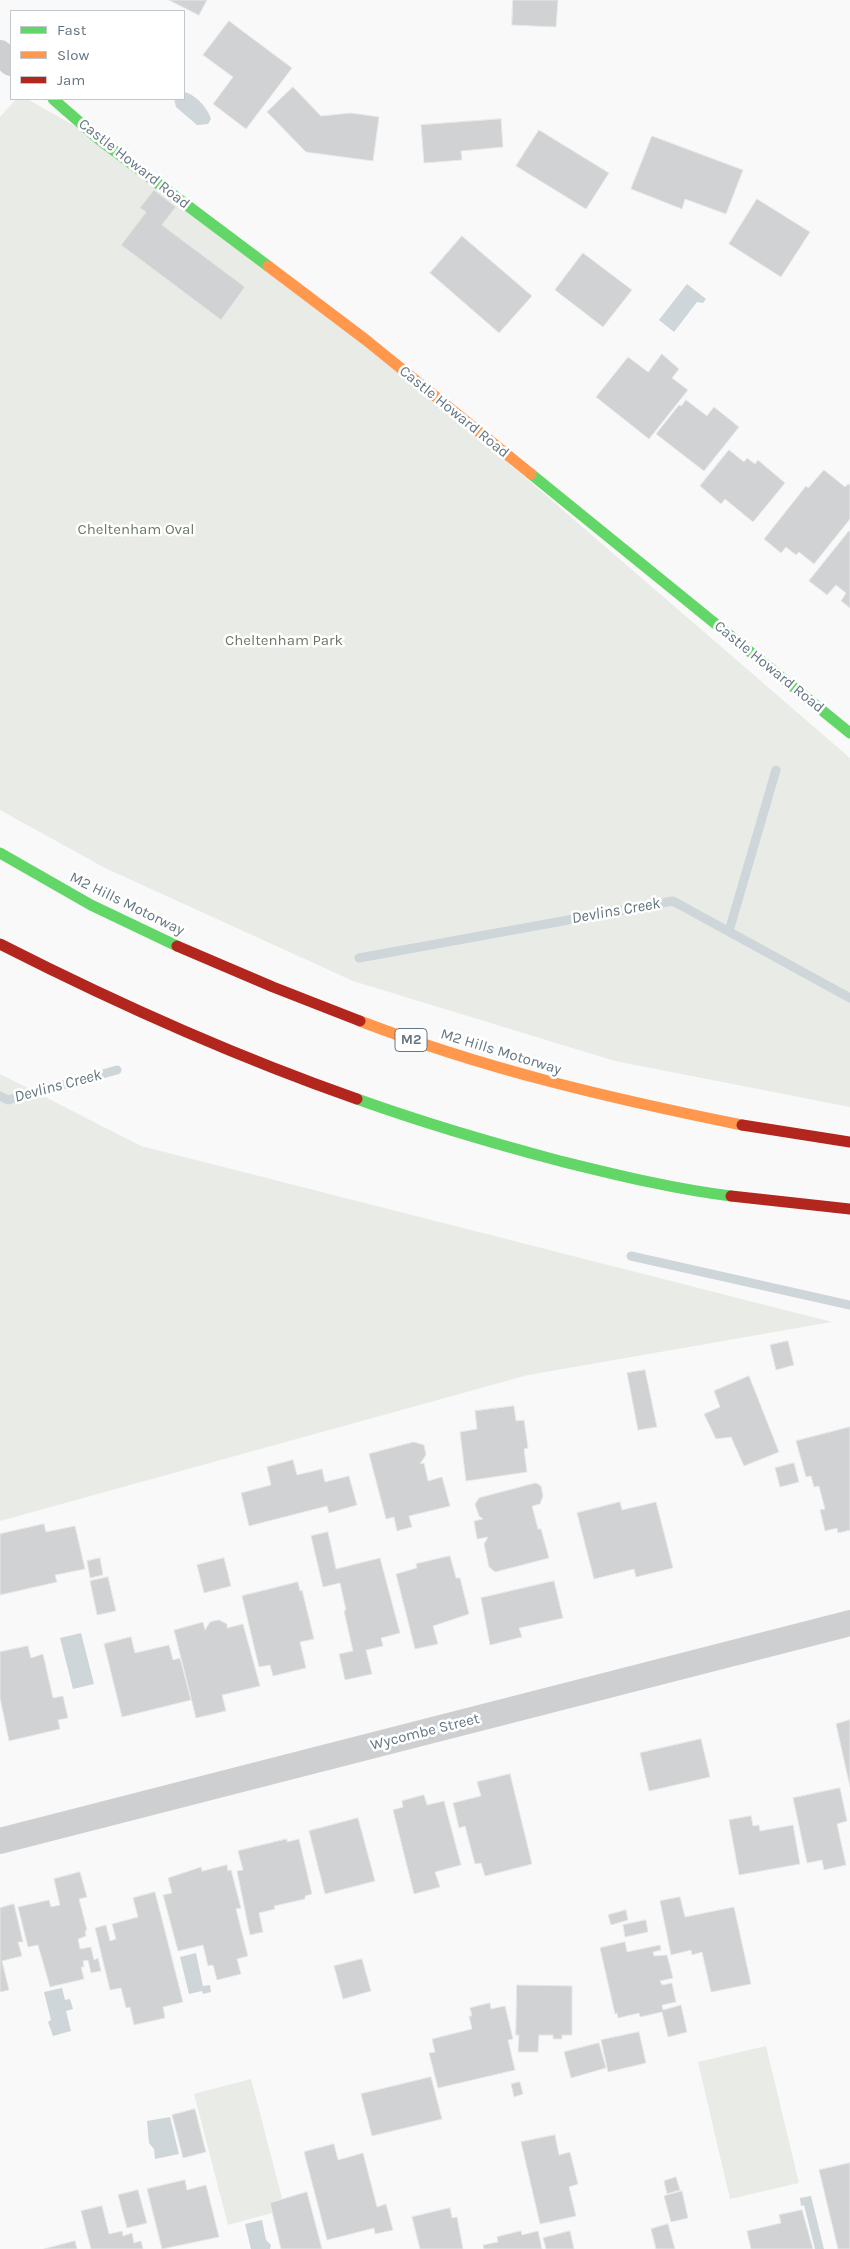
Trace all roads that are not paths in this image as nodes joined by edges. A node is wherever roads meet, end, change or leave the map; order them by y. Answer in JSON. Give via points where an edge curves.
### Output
{"nodes":[{"id":1,"x":0,"y":53,"type":"edge"},
{"id":2,"x":10,"y":62,"type":"edge"},
{"id":3,"x":54,"y":100,"type":"edge"},
{"id":4,"x":850,"y":733,"type":"edge"},
{"id":5,"x":0,"y":853,"type":"edge"},
{"id":6,"x":0,"y":944,"type":"edge"},
{"id":7,"x":850,"y":1142,"type":"edge"},
{"id":8,"x":850,"y":1209,"type":"edge"},
{"id":9,"x":850,"y":1623,"type":"edge"},
{"id":10,"x":0,"y":1841,"type":"edge"}],
"edges":[{"from":1,"to":2,"type":"street"},
{"from":3,"to":4,"type":"main road","name":"Castle Howard Road","via":[[106,145],[366,340]]},
{"from":5,"to":7,"type":"main road","name":"M2 Hills Motorway","number":"M2","via":[[89,904],[199,956],[376,1028],[483,1064],[580,1090],[699,1118]]},
{"from":6,"to":8,"type":"main road","via":[[115,1002],[209,1044],[400,1115],[610,1174],[702,1192]]},
{"from":9,"to":10,"type":"street","name":"Wycombe Street"}]}
